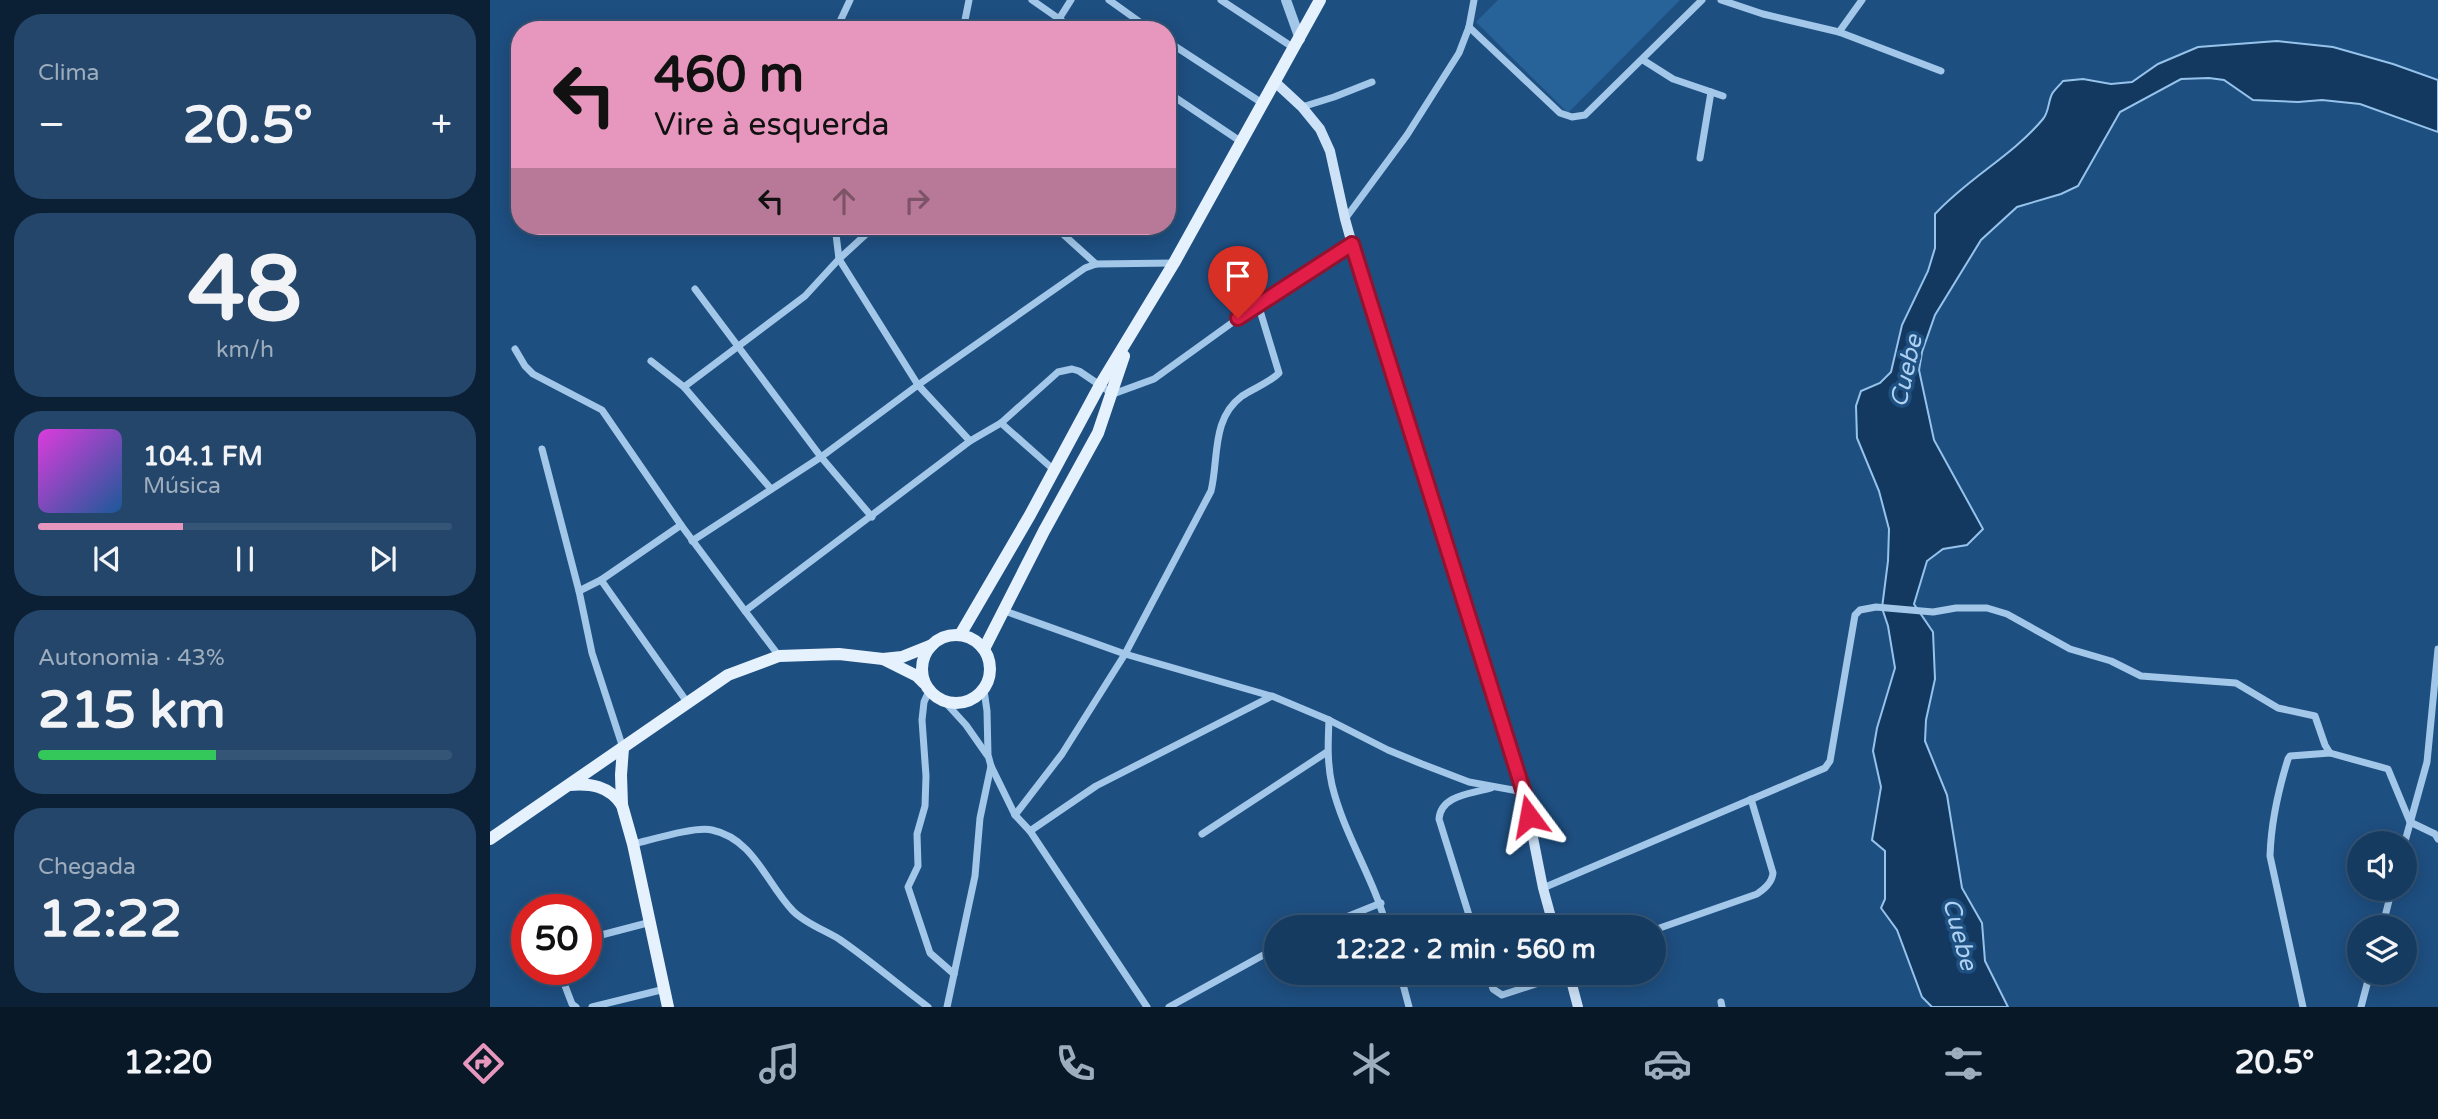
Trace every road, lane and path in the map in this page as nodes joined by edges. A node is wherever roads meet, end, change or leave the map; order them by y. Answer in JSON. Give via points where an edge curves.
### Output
{"nodes":[{"id":1,"x":850,"y":0,"type":"edge"},
{"id":2,"x":970,"y":0,"type":"edge"},
{"id":3,"x":1032,"y":0,"type":"edge"},
{"id":4,"x":1071,"y":0,"type":"edge"},
{"id":5,"x":1109,"y":0,"type":"edge"},
{"id":6,"x":1221,"y":0,"type":"edge"},
{"id":7,"x":1286,"y":0,"type":"edge"},
{"id":8,"x":1320,"y":0,"type":"edge"},
{"id":9,"x":1474,"y":0,"type":"edge"},
{"id":10,"x":1702,"y":0,"type":"edge"},
{"id":11,"x":1721,"y":0,"type":"edge"},
{"id":12,"x":1863,"y":0,"type":"edge"},
{"id":13,"x":1059,"y":19,"type":"junction"},
{"id":14,"x":840,"y":21,"type":"edge"},
{"id":15,"x":965,"y":21,"type":"edge"},
{"id":16,"x":1062,"y":21,"type":"edge"},
{"id":17,"x":1139,"y":21,"type":"edge"},
{"id":18,"x":1469,"y":27,"type":"junction"},
{"id":19,"x":1839,"y":32,"type":"junction"},
{"id":20,"x":1297,"y":44,"type":"junction"},
{"id":21,"x":1176,"y":47,"type":"edge"},
{"id":22,"x":1643,"y":60,"type":"junction"},
{"id":23,"x":1941,"y":71,"type":"dead end"},
{"id":24,"x":1275,"y":82,"type":"junction"},
{"id":25,"x":1372,"y":82,"type":"dead end"},
{"id":26,"x":1711,"y":92,"type":"junction"},
{"id":27,"x":1723,"y":96,"type":"dead end"},
{"id":28,"x":1176,"y":98,"type":"edge"},
{"id":29,"x":1262,"y":103,"type":"junction"},
{"id":30,"x":1302,"y":107,"type":"junction"},
{"id":31,"x":1240,"y":141,"type":"junction"},
{"id":32,"x":1700,"y":158,"type":"dead end"},
{"id":33,"x":1345,"y":219,"type":"junction"},
{"id":34,"x":836,"y":235,"type":"edge"},
{"id":35,"x":865,"y":235,"type":"edge"},
{"id":36,"x":1065,"y":235,"type":"edge"},
{"id":37,"x":1352,"y":244,"type":"junction"},
{"id":38,"x":839,"y":259,"type":"junction"},
{"id":39,"x":1174,"y":262,"type":"junction"},
{"id":40,"x":1097,"y":264,"type":"junction"},
{"id":41,"x":695,"y":289,"type":"dead end"},
{"id":42,"x":1258,"y":304,"type":"junction"},
{"id":43,"x":1129,"y":338,"type":"junction"},
{"id":44,"x":736,"y":346,"type":"junction"},
{"id":45,"x":515,"y":349,"type":"dead end"},
{"id":46,"x":651,"y":361,"type":"dead end"},
{"id":47,"x":919,"y":385,"type":"junction"},
{"id":48,"x":1100,"y":385,"type":"junction"},
{"id":49,"x":684,"y":387,"type":"junction"},
{"id":50,"x":1113,"y":394,"type":"junction"},
{"id":51,"x":1001,"y":423,"type":"junction"},
{"id":52,"x":970,"y":441,"type":"junction"},
{"id":53,"x":542,"y":449,"type":"dead end"},
{"id":54,"x":821,"y":457,"type":"junction"},
{"id":55,"x":1054,"y":470,"type":"junction"},
{"id":56,"x":771,"y":489,"type":"junction"},
{"id":57,"x":872,"y":517,"type":"junction"},
{"id":58,"x":681,"y":525,"type":"junction"},
{"id":59,"x":692,"y":541,"type":"junction"},
{"id":60,"x":601,"y":580,"type":"junction"},
{"id":61,"x":579,"y":591,"type":"junction"},
{"id":62,"x":745,"y":611,"type":"junction"},
{"id":63,"x":1005,"y":611,"type":"junction"},
{"id":64,"x":960,"y":635,"type":"junction"},
{"id":65,"x":932,"y":645,"type":"junction"},
{"id":66,"x":984,"y":649,"type":"junction"},
{"id":67,"x":2438,"y":649,"type":"edge"},
{"id":68,"x":1125,"y":654,"type":"junction"},
{"id":69,"x":779,"y":656,"type":"junction"},
{"id":70,"x":883,"y":659,"type":"junction"},
{"id":71,"x":927,"y":688,"type":"junction"},
{"id":72,"x":984,"y":690,"type":"junction"},
{"id":73,"x":1272,"y":696,"type":"junction"},
{"id":74,"x":687,"y":702,"type":"junction"},
{"id":75,"x":945,"y":702,"type":"junction"},
{"id":76,"x":1329,"y":720,"type":"junction"},
{"id":77,"x":623,"y":748,"type":"junction"},
{"id":78,"x":1327,"y":752,"type":"junction"},
{"id":79,"x":2330,"y":753,"type":"junction"},
{"id":80,"x":988,"y":755,"type":"junction"},
{"id":81,"x":991,"y":766,"type":"junction"},
{"id":82,"x":569,"y":785,"type":"junction"},
{"id":83,"x":1495,"y":787,"type":"junction"},
{"id":84,"x":1524,"y":793,"type":"junction"},
{"id":85,"x":1751,"y":799,"type":"junction"},
{"id":86,"x":622,"y":805,"type":"junction"},
{"id":87,"x":1015,"y":815,"type":"junction"},
{"id":88,"x":2410,"y":822,"type":"junction"},
{"id":89,"x":1030,"y":831,"type":"junction"},
{"id":90,"x":2408,"y":831,"type":"edge"},
{"id":91,"x":1202,"y":834,"type":"dead end"},
{"id":92,"x":490,"y":839,"type":"edge"},
{"id":93,"x":2438,"y":839,"type":"edge"},
{"id":94,"x":633,"y":844,"type":"junction"},
{"id":95,"x":1543,"y":888,"type":"junction"},
{"id":96,"x":1381,"y":903,"type":"junction"},
{"id":97,"x":1351,"y":915,"type":"edge"},
{"id":98,"x":1384,"y":915,"type":"edge"},
{"id":99,"x":1469,"y":915,"type":"edge"},
{"id":100,"x":1550,"y":915,"type":"edge"},
{"id":101,"x":651,"y":922,"type":"junction"},
{"id":102,"x":1666,"y":926,"type":"edge"},
{"id":103,"x":602,"y":935,"type":"edge"},
{"id":104,"x":1264,"y":955,"type":"edge"},
{"id":105,"x":954,"y":974,"type":"junction"},
{"id":106,"x":565,"y":985,"type":"edge"},
{"id":107,"x":1403,"y":985,"type":"edge"},
{"id":108,"x":1492,"y":985,"type":"edge"},
{"id":109,"x":1532,"y":985,"type":"edge"},
{"id":110,"x":1572,"y":985,"type":"edge"},
{"id":111,"x":2367,"y":985,"type":"edge"},
{"id":112,"x":666,"y":989,"type":"junction"},
{"id":113,"x":576,"y":1007,"type":"edge"},
{"id":114,"x":592,"y":1007,"type":"edge"},
{"id":115,"x":668,"y":1007,"type":"edge"},
{"id":116,"x":929,"y":1007,"type":"edge"},
{"id":117,"x":947,"y":1007,"type":"edge"},
{"id":118,"x":1147,"y":1007,"type":"edge"},
{"id":119,"x":1169,"y":1007,"type":"edge"},
{"id":120,"x":1409,"y":1007,"type":"edge"},
{"id":121,"x":1578,"y":1007,"type":"edge"},
{"id":122,"x":2303,"y":1007,"type":"edge"},
{"id":123,"x":2361,"y":1007,"type":"edge"}],
"edges":[{"from":1,"to":14,"type":"street"},
{"from":2,"to":15,"type":"street"},
{"from":3,"to":13,"type":"street"},
{"from":4,"to":13,"type":"street"},
{"from":5,"to":17,"type":"street"},
{"from":6,"to":20,"type":"street"},
{"from":7,"to":20,"type":"street"},
{"from":8,"to":20,"type":"main road"},
{"from":9,"to":18,"type":"street"},
{"from":10,"to":22,"type":"street"},
{"from":11,"to":19,"type":"street"},
{"from":12,"to":19,"type":"street"},
{"from":13,"to":16,"type":"street"},
{"from":18,"to":22,"type":"street","via":[[1560,113],[1572,117],[1585,115]]},
{"from":18,"to":33,"type":"street","via":[[1459,53],[1407,135]]},
{"from":19,"to":23,"type":"street"},
{"from":20,"to":24,"type":"main road"},
{"from":21,"to":29,"type":"street"},
{"from":22,"to":26,"type":"street","via":[[1673,79]]},
{"from":24,"to":29,"type":"main road"},
{"from":24,"to":30,"type":"main road"},
{"from":25,"to":30,"type":"street"},
{"from":26,"to":27,"type":"street"},
{"from":26,"to":32,"type":"street"},
{"from":28,"to":31,"type":"street"},
{"from":29,"to":31,"type":"main road"},
{"from":30,"to":33,"type":"main road","via":[[1330,151]]},
{"from":31,"to":39,"type":"main road"},
{"from":33,"to":37,"type":"main road"},
{"from":34,"to":38,"type":"street"},
{"from":35,"to":38,"type":"street"},
{"from":36,"to":40,"type":"street"},
{"from":37,"to":42,"type":"street"},
{"from":37,"to":84,"type":"main road"},
{"from":38,"to":44,"type":"street","via":[[805,296]]},
{"from":38,"to":47,"type":"street"},
{"from":39,"to":40,"type":"street"},
{"from":39,"to":43,"type":"main road"},
{"from":40,"to":47,"type":"street","via":[[1061,284]]},
{"from":41,"to":44,"type":"street"},
{"from":42,"to":50,"type":"street","via":[[1154,379]]},
{"from":42,"to":68,"type":"street","via":[[1279,373],[1242,397],[1223,418],[1211,491]]},
{"from":43,"to":48,"type":"main road"},
{"from":43,"to":50,"type":"main road"},
{"from":44,"to":49,"type":"street"},
{"from":44,"to":54,"type":"street"},
{"from":45,"to":58,"type":"street","via":[[533,374],[603,410]]},
{"from":46,"to":49,"type":"street"},
{"from":47,"to":52,"type":"street"},
{"from":47,"to":54,"type":"street"},
{"from":48,"to":50,"type":"street"},
{"from":48,"to":51,"type":"street","via":[[1079,371],[1058,372]]},
{"from":48,"to":55,"type":"main road"},
{"from":49,"to":56,"type":"street"},
{"from":50,"to":63,"type":"main road","via":[[1098,433]]},
{"from":51,"to":52,"type":"street"},
{"from":51,"to":55,"type":"street"},
{"from":52,"to":57,"type":"street"},
{"from":53,"to":61,"type":"street"},
{"from":54,"to":56,"type":"street"},
{"from":54,"to":57,"type":"street"},
{"from":55,"to":64,"type":"main road"},
{"from":56,"to":59,"type":"street"},
{"from":57,"to":62,"type":"street"},
{"from":58,"to":59,"type":"street"},
{"from":58,"to":60,"type":"street"},
{"from":59,"to":62,"type":"street"},
{"from":60,"to":61,"type":"street"},
{"from":60,"to":74,"type":"street"},
{"from":61,"to":77,"type":"street","via":[[592,653]]},
{"from":62,"to":69,"type":"street"},
{"from":63,"to":66,"type":"main road"},
{"from":63,"to":68,"type":"street"},
{"from":64,"to":65,"type":"main road"},
{"from":64,"to":66,"type":"main road"},
{"from":65,"to":70,"type":"main road"},
{"from":65,"to":71,"type":"main road","via":[[921,670]]},
{"from":66,"to":72,"type":"main road","via":[[991,670]]},
{"from":67,"to":88,"type":"street","via":[[2427,762]]},
{"from":68,"to":73,"type":"street"},
{"from":68,"to":87,"type":"street","via":[[1062,754]]},
{"from":69,"to":70,"type":"main road","via":[[839,654]]},
{"from":69,"to":74,"type":"main road","via":[[728,675]]},
{"from":70,"to":71,"type":"main road"},
{"from":71,"to":75,"type":"main road"},
{"from":71,"to":105,"type":"street","via":[[922,720],[925,806],[918,834],[918,866],[908,887],[930,953]]},
{"from":72,"to":75,"type":"main road","via":[[966,702]]},
{"from":72,"to":80,"type":"street"},
{"from":73,"to":76,"type":"street"},
{"from":73,"to":89,"type":"street","via":[[1096,786]]},
{"from":74,"to":77,"type":"main road"},
{"from":75,"to":80,"type":"street"},
{"from":76,"to":78,"type":"street"},
{"from":76,"to":83,"type":"street","via":[[1388,750],[1469,782]]},
{"from":77,"to":82,"type":"main road"},
{"from":77,"to":86,"type":"main road"},
{"from":78,"to":91,"type":"street"},
{"from":78,"to":96,"type":"street","via":[[1341,814]]},
{"from":79,"to":85,"type":"street","via":[[2315,716],[2278,708],[2236,683],[2141,676],[2070,649],[1987,608],[1933,612],[1876,607],[1855,615],[1830,761],[1825,768]]},
{"from":79,"to":88,"type":"street","via":[[2388,769]]},
{"from":79,"to":122,"type":"street","via":[[2290,756],[2271,833],[2270,856]]},
{"from":80,"to":81,"type":"street"},
{"from":81,"to":87,"type":"street"},
{"from":81,"to":105,"type":"street","via":[[975,876]]},
{"from":82,"to":86,"type":"main road","via":[[598,787],[616,796]]},
{"from":82,"to":92,"type":"main road"},
{"from":83,"to":84,"type":"street"},
{"from":83,"to":99,"type":"street","via":[[1450,800],[1438,819]]},
{"from":84,"to":95,"type":"main road"},
{"from":85,"to":95,"type":"street"},
{"from":85,"to":102,"type":"street","via":[[1773,873],[1765,888]]},
{"from":86,"to":94,"type":"main road"},
{"from":87,"to":89,"type":"street"},
{"from":88,"to":90,"type":"street"},
{"from":88,"to":93,"type":"street"},
{"from":89,"to":118,"type":"street"},
{"from":94,"to":101,"type":"main road"},
{"from":94,"to":116,"type":"street","via":[[702,829],[737,840],[793,911]]},
{"from":95,"to":100,"type":"main road"},
{"from":96,"to":97,"type":"street"},
{"from":96,"to":98,"type":"street"},
{"from":101,"to":103,"type":"street"},
{"from":101,"to":112,"type":"main road"},
{"from":104,"to":119,"type":"street"},
{"from":105,"to":117,"type":"street"},
{"from":106,"to":113,"type":"street"},
{"from":107,"to":120,"type":"street"},
{"from":108,"to":109,"type":"street","via":[[1502,995]]},
{"from":110,"to":121,"type":"main road"},
{"from":111,"to":123,"type":"street"},
{"from":112,"to":114,"type":"street"},
{"from":112,"to":115,"type":"main road"}]}
